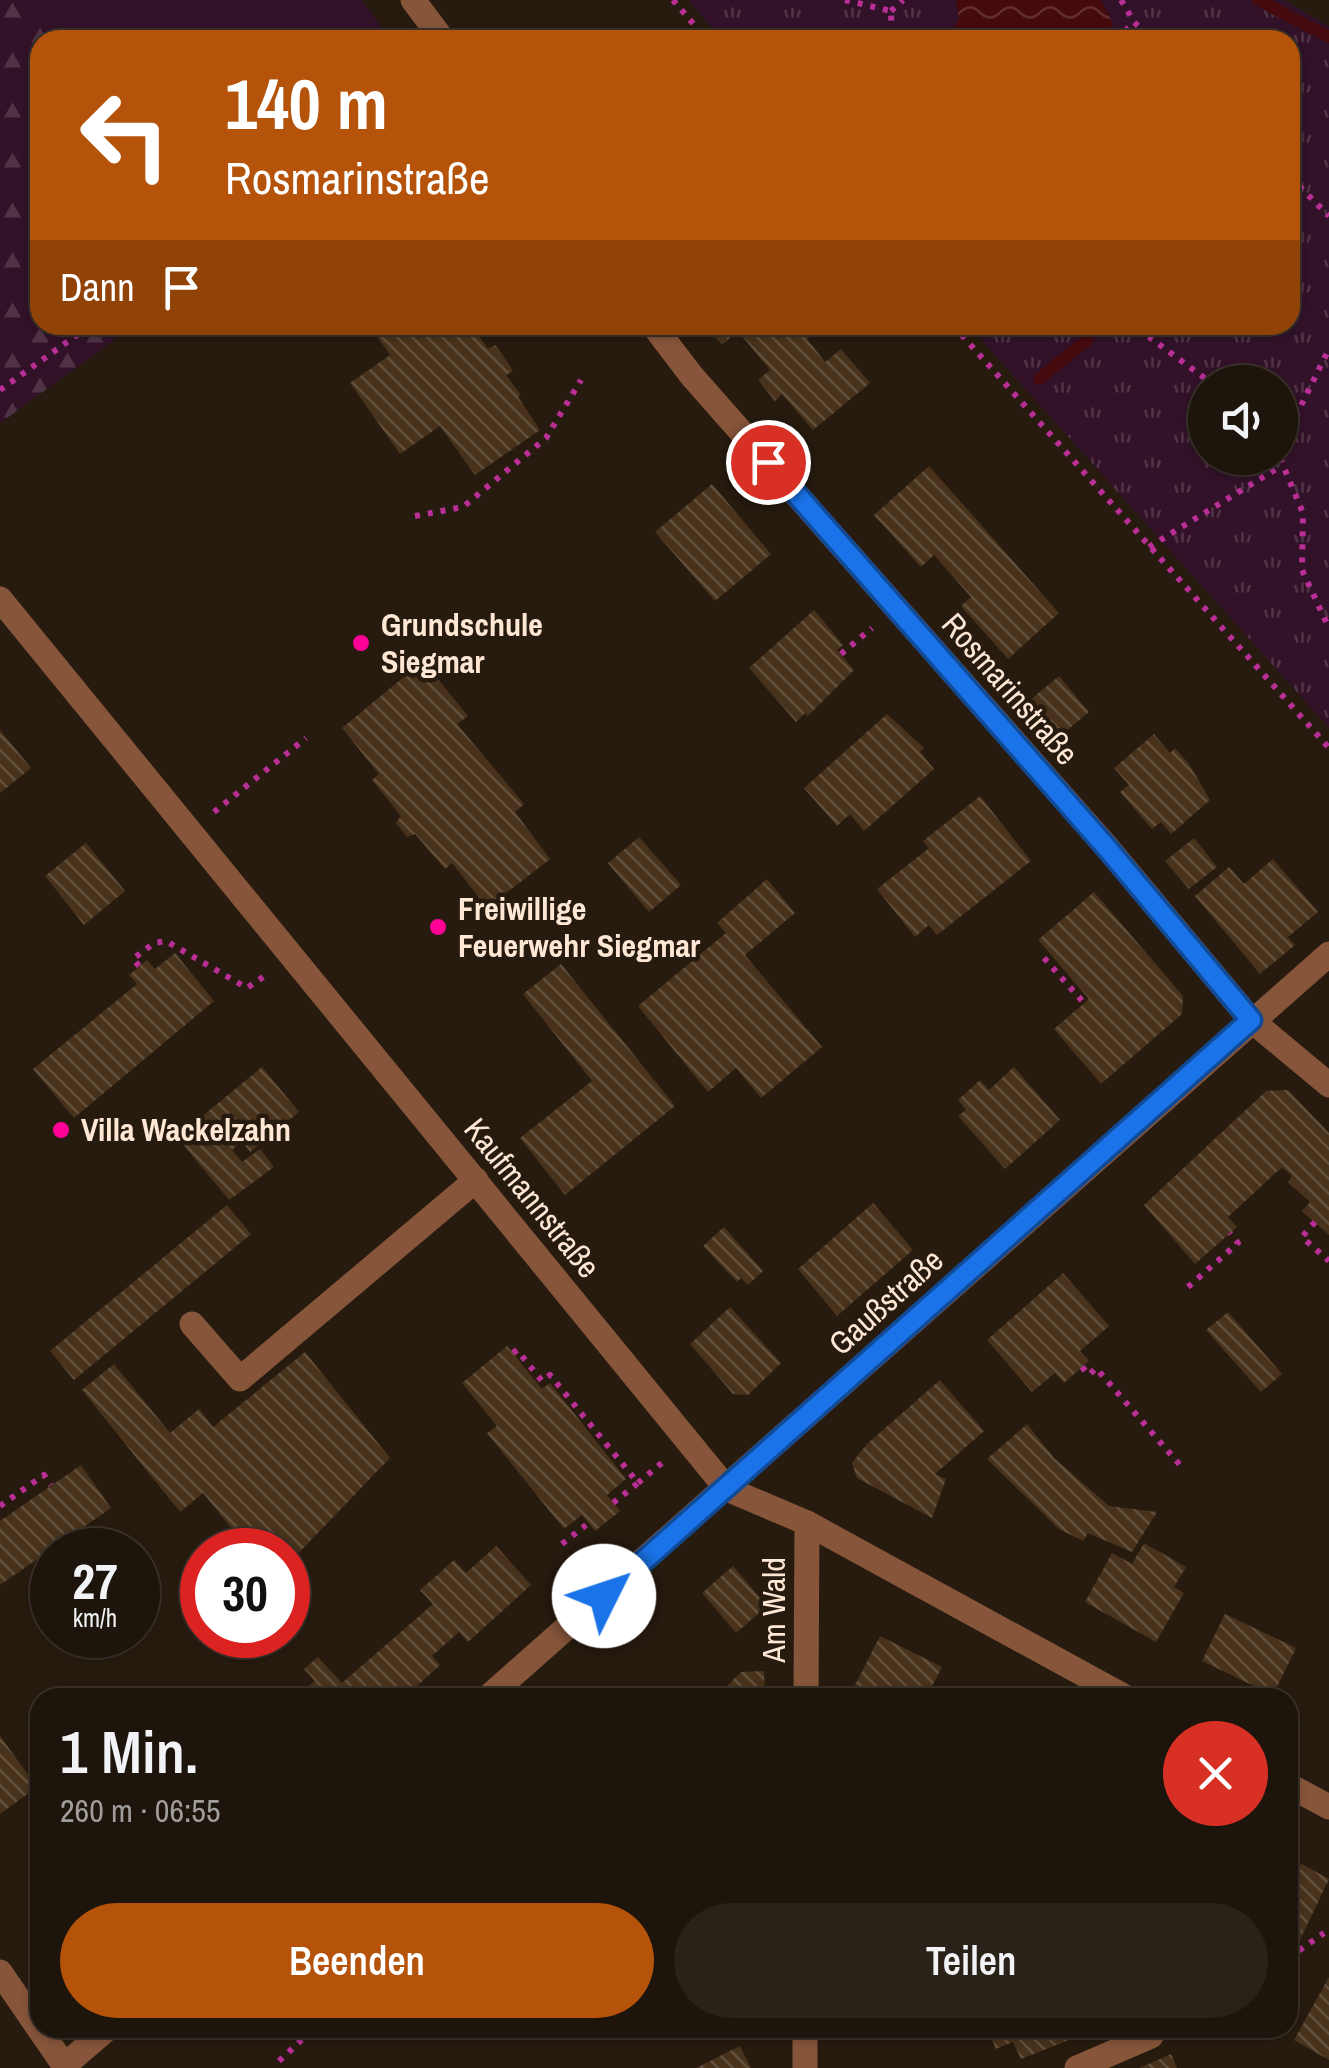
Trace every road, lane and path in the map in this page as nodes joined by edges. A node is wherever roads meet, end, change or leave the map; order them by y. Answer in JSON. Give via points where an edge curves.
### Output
{"nodes":[{"id":1,"x":413,"y":0,"type":"edge"},
{"id":2,"x":673,"y":0,"type":"edge"},
{"id":3,"x":845,"y":0,"type":"edge"},
{"id":4,"x":902,"y":0,"type":"edge"},
{"id":5,"x":1122,"y":0,"type":"edge"},
{"id":6,"x":891,"y":11,"type":"junction"},
{"id":7,"x":1134,"y":22,"type":"junction"},
{"id":8,"x":435,"y":30,"type":"edge"},
{"id":9,"x":698,"y":30,"type":"edge"},
{"id":10,"x":892,"y":30,"type":"edge"},
{"id":11,"x":1126,"y":30,"type":"edge"},
{"id":12,"x":1142,"y":30,"type":"edge"},
{"id":13,"x":1300,"y":187,"type":"edge"},
{"id":14,"x":1329,"y":216,"type":"edge"},
{"id":15,"x":76,"y":335,"type":"edge"},
{"id":16,"x":661,"y":335,"type":"edge"},
{"id":17,"x":962,"y":335,"type":"edge"},
{"id":18,"x":1140,"y":335,"type":"edge"},
{"id":19,"x":1329,"y":348,"type":"edge"},
{"id":20,"x":1188,"y":366,"type":"edge"},
{"id":21,"x":582,"y":380,"type":"dead end"},
{"id":22,"x":0,"y":390,"type":"edge"},
{"id":23,"x":1298,"y":407,"type":"edge"},
{"id":24,"x":1260,"y":475,"type":"edge"},
{"id":25,"x":1286,"y":475,"type":"edge"},
{"id":26,"x":415,"y":516,"type":"dead end"},
{"id":27,"x":1149,"y":546,"type":"junction"},
{"id":28,"x":0,"y":599,"type":"edge"},
{"id":29,"x":1329,"y":628,"type":"edge"},
{"id":30,"x":866,"y":632,"type":"dead end"},
{"id":31,"x":841,"y":654,"type":"dead end"},
{"id":32,"x":306,"y":738,"type":"dead end"},
{"id":33,"x":1329,"y":748,"type":"edge"},
{"id":34,"x":190,"y":831,"type":"junction"},
{"id":35,"x":1329,"y":954,"type":"edge"},
{"id":36,"x":292,"y":955,"type":"junction"},
{"id":37,"x":1044,"y":958,"type":"dead end"},
{"id":38,"x":139,"y":966,"type":"dead end"},
{"id":39,"x":1084,"y":1003,"type":"dead end"},
{"id":40,"x":1251,"y":1020,"type":"junction"},
{"id":41,"x":1329,"y":1084,"type":"edge"},
{"id":42,"x":476,"y":1180,"type":"junction"},
{"id":43,"x":1315,"y":1222,"type":"dead end"},
{"id":44,"x":1230,"y":1233,"type":"dead end"},
{"id":45,"x":1329,"y":1261,"type":"edge"},
{"id":46,"x":1188,"y":1287,"type":"dead end"},
{"id":47,"x":192,"y":1324,"type":"dead end"},
{"id":48,"x":513,"y":1353,"type":"dead end"},
{"id":49,"x":1082,"y":1367,"type":"dead end"},
{"id":50,"x":1180,"y":1465,"type":"dead end"},
{"id":51,"x":646,"y":1476,"type":"dead end"},
{"id":52,"x":638,"y":1483,"type":"junction"},
{"id":53,"x":51,"y":1486,"type":"dead end"},
{"id":54,"x":727,"y":1489,"type":"junction"},
{"id":55,"x":613,"y":1503,"type":"dead end"},
{"id":56,"x":0,"y":1506,"type":"edge"},
{"id":57,"x":806,"y":1524,"type":"junction"},
{"id":58,"x":586,"y":1525,"type":"dead end"},
{"id":59,"x":562,"y":1544,"type":"dead end"},
{"id":60,"x":498,"y":1688,"type":"edge"},
{"id":61,"x":806,"y":1688,"type":"edge"},
{"id":62,"x":1109,"y":1688,"type":"edge"},
{"id":63,"x":1298,"y":1790,"type":"edge"},
{"id":64,"x":1329,"y":1807,"type":"edge"},
{"id":65,"x":1324,"y":1933,"type":"dead end"},
{"id":66,"x":1298,"y":1951,"type":"edge"},
{"id":67,"x":0,"y":1972,"type":"edge"},
{"id":68,"x":30,"y":2016,"type":"edge"},
{"id":69,"x":45,"y":2038,"type":"edge"},
{"id":70,"x":97,"y":2038,"type":"edge"},
{"id":71,"x":304,"y":2038,"type":"edge"},
{"id":72,"x":806,"y":2038,"type":"edge"},
{"id":73,"x":1146,"y":2038,"type":"edge"},
{"id":74,"x":279,"y":2060,"type":"dead end"},
{"id":75,"x":65,"y":2067,"type":"edge"},
{"id":76,"x":805,"y":2068,"type":"edge"},
{"id":77,"x":1078,"y":2068,"type":"edge"}],
"edges":[{"from":1,"to":8,"type":"street"},
{"from":2,"to":9,"type":"path"},
{"from":3,"to":6,"type":"path"},
{"from":4,"to":6,"type":"path"},
{"from":5,"to":7,"type":"path"},
{"from":6,"to":10,"type":"path"},
{"from":7,"to":11,"type":"path"},
{"from":7,"to":12,"type":"path"},
{"from":13,"to":14,"type":"path"},
{"from":15,"to":22,"type":"path"},
{"from":16,"to":40,"type":"street","name":"Rosmarinstraße"},
{"from":17,"to":27,"type":"path"},
{"from":18,"to":20,"type":"path"},
{"from":19,"to":23,"type":"path"},
{"from":21,"to":26,"type":"path","via":[[546,438],[463,506]]},
{"from":24,"to":27,"type":"path"},
{"from":25,"to":29,"type":"path","via":[[1303,512],[1302,570]]},
{"from":27,"to":33,"type":"path"},
{"from":28,"to":34,"type":"street","name":"Kaufmannstraße"},
{"from":30,"to":31,"type":"path"},
{"from":32,"to":34,"type":"path"},
{"from":34,"to":36,"type":"street","name":"Kaufmannstraße"},
{"from":35,"to":40,"type":"street","name":"Gaußstraße"},
{"from":36,"to":38,"type":"path","via":[[247,988],[166,941],[132,958]]},
{"from":36,"to":42,"type":"street","name":"Kaufmannstraße"},
{"from":37,"to":39,"type":"path"},
{"from":40,"to":41,"type":"street","name":"Rosmarinstraße"},
{"from":40,"to":54,"type":"street","name":"Gaußstraße"},
{"from":42,"to":47,"type":"street","via":[[240,1379]]},
{"from":42,"to":54,"type":"street","name":"Kaufmannstraße"},
{"from":43,"to":45,"type":"path","via":[[1302,1237]]},
{"from":44,"to":46,"type":"path","via":[[1238,1243]]},
{"from":48,"to":52,"type":"path","via":[[542,1381],[550,1375]]},
{"from":49,"to":50,"type":"path","via":[[1089,1375],[1096,1368]]},
{"from":51,"to":52,"type":"path"},
{"from":52,"to":55,"type":"path"},
{"from":53,"to":56,"type":"path","via":[[44,1475]]},
{"from":54,"to":57,"type":"street","name":"Kaufmannstraße"},
{"from":54,"to":60,"type":"street","name":"Gaußstraße"},
{"from":57,"to":61,"type":"street","name":"Am Wald"},
{"from":57,"to":62,"type":"street","name":"Kaufmannstraße"},
{"from":58,"to":59,"type":"path"},
{"from":63,"to":64,"type":"street"},
{"from":65,"to":66,"type":"path"},
{"from":67,"to":68,"type":"street"},
{"from":69,"to":75,"type":"street"},
{"from":70,"to":75,"type":"street"},
{"from":71,"to":74,"type":"path"},
{"from":72,"to":76,"type":"street"},
{"from":73,"to":77,"type":"street"}]}
